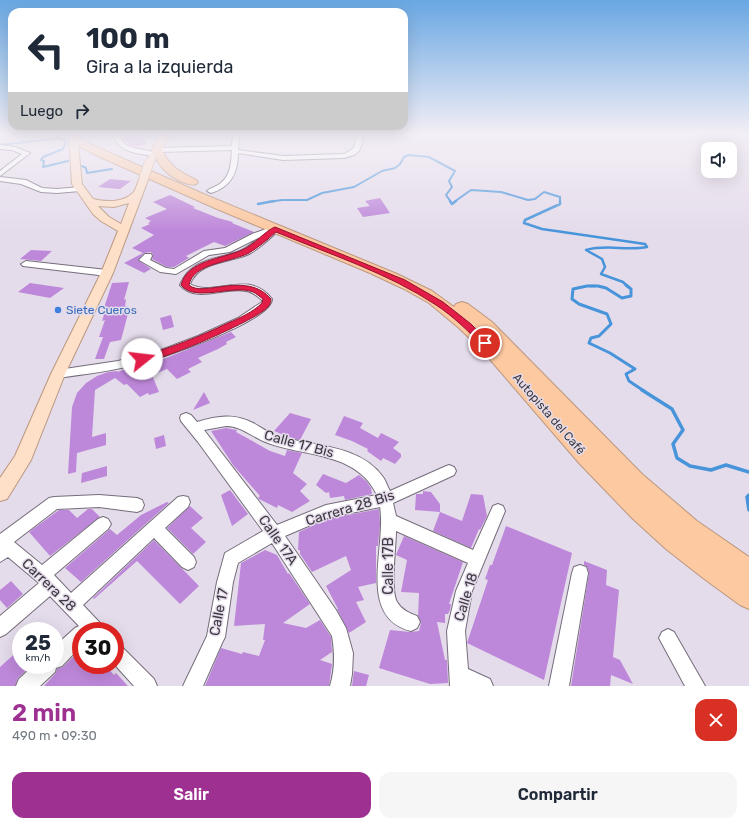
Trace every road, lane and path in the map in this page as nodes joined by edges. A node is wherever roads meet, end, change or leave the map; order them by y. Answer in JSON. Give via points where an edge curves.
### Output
{"nodes":[{"id":1,"x":9,"y":167,"type":"edge"},
{"id":2,"x":75,"y":167,"type":"edge"},
{"id":3,"x":132,"y":167,"type":"edge"},
{"id":4,"x":149,"y":167,"type":"edge"},
{"id":5,"x":165,"y":167,"type":"edge"},
{"id":6,"x":234,"y":167,"type":"edge"},
{"id":7,"x":0,"y":174,"type":"edge"},
{"id":8,"x":0,"y":179,"type":"edge"},
{"id":9,"x":80,"y":189,"type":"junction"},
{"id":10,"x":211,"y":191,"type":"junction"},
{"id":11,"x":137,"y":194,"type":"junction"},
{"id":12,"x":88,"y":201,"type":"junction"},
{"id":13,"x":123,"y":229,"type":"junction"},
{"id":14,"x":273,"y":230,"type":"junction"},
{"id":15,"x":148,"y":256,"type":"dead end"},
{"id":16,"x":26,"y":264,"type":"dead end"},
{"id":17,"x":107,"y":273,"type":"junction"},
{"id":18,"x":58,"y":374,"type":"junction"},
{"id":19,"x":190,"y":423,"type":"joint"},
{"id":20,"x":449,"y":471,"type":"dead end"},
{"id":21,"x":0,"y":493,"type":"edge"},
{"id":22,"x":386,"y":498,"type":"junction"},
{"id":23,"x":183,"y":502,"type":"dead end"},
{"id":24,"x":136,"y":505,"type":"dead end"},
{"id":25,"x":498,"y":512,"type":"dead end"},
{"id":26,"x":388,"y":520,"type":"junction"},
{"id":27,"x":103,"y":524,"type":"dead end"},
{"id":28,"x":155,"y":529,"type":"junction"},
{"id":29,"x":274,"y":533,"type":"junction"},
{"id":30,"x":3,"y":546,"type":"edge"},
{"id":31,"x":231,"y":558,"type":"joint"},
{"id":32,"x":478,"y":560,"type":"junction"},
{"id":33,"x":188,"y":562,"type":"dead end"},
{"id":34,"x":749,"y":572,"type":"edge"},
{"id":35,"x":580,"y":573,"type":"dead end"},
{"id":36,"x":47,"y":579,"type":"junction"},
{"id":37,"x":749,"y":596,"type":"edge"},
{"id":38,"x":71,"y":604,"type":"junction"},
{"id":39,"x":83,"y":622,"type":"edge"},
{"id":40,"x":411,"y":622,"type":"dead end"},
{"id":41,"x":0,"y":628,"type":"edge"},
{"id":42,"x":668,"y":638,"type":"dead end"},
{"id":43,"x":72,"y":644,"type":"edge"},
{"id":44,"x":64,"y":651,"type":"edge"},
{"id":45,"x":124,"y":662,"type":"edge"},
{"id":46,"x":39,"y":674,"type":"edge"},
{"id":47,"x":342,"y":680,"type":"edge"},
{"id":48,"x":460,"y":680,"type":"edge"},
{"id":49,"x":26,"y":686,"type":"edge"},
{"id":50,"x":147,"y":686,"type":"edge"},
{"id":51,"x":193,"y":686,"type":"edge"},
{"id":52,"x":483,"y":686,"type":"edge"},
{"id":53,"x":559,"y":686,"type":"edge"},
{"id":54,"x":695,"y":686,"type":"edge"}],
"edges":[{"from":1,"to":7,"type":"street"},
{"from":2,"to":9,"type":"main road"},
{"from":3,"to":14,"type":"highway","name":"Autopista del Café"},
{"from":4,"to":11,"type":"main road","bridge":true},
{"from":5,"to":10,"type":"highway","name":"Autopista del Café"},
{"from":6,"to":10,"type":"street","via":[[224,186]]},
{"from":8,"to":9,"type":"street","via":[[23,182],[41,190]]},
{"from":9,"to":12,"type":"main road"},
{"from":10,"to":34,"type":"highway","name":"Autopista del Café","via":[[258,214],[404,272],[460,306],[491,331],[634,481],[690,529]]},
{"from":11,"to":12,"type":"main road","via":[[127,201],[114,204]]},
{"from":11,"to":13,"type":"main road"},
{"from":12,"to":13,"type":"main road","via":[[104,219]]},
{"from":13,"to":17,"type":"main road"},
{"from":14,"to":15,"type":"street","via":[[254,236],[227,250],[207,253],[176,271],[165,272],[144,260]]},
{"from":14,"to":18,"type":"street","via":[[261,242],[245,252],[194,271],[186,279],[185,285],[189,290],[199,291],[236,287],[256,290],[267,299],[261,309],[206,337],[158,355],[127,363]]},
{"from":14,"to":37,"type":"highway","name":"Autopista del Café","via":[[402,282],[440,304],[468,326],[502,360],[608,480],[702,562]]},
{"from":16,"to":17,"type":"street"},
{"from":17,"to":18,"type":"main road"},
{"from":18,"to":21,"type":"main road","via":[[22,460]]},
{"from":19,"to":22,"type":"street","name":"Calle 17 Bis","via":[[232,420],[274,440],[343,456],[367,470],[382,486]]},
{"from":19,"to":29,"type":"street","name":"Calle 17A"},
{"from":20,"to":22,"type":"street","name":"Carrera 28 Bis"},
{"from":22,"to":26,"type":"street","name":"Calle 17B"},
{"from":22,"to":29,"type":"street","name":"Carrera 28 Bis","via":[[326,512]]},
{"from":23,"to":28,"type":"street"},
{"from":24,"to":30,"type":"street","via":[[99,501],[54,503]]},
{"from":25,"to":32,"type":"street","name":"Calle 18"},
{"from":26,"to":32,"type":"street"},
{"from":26,"to":40,"type":"street","name":"Calle 17B","via":[[387,595],[390,608],[403,621]]},
{"from":27,"to":36,"type":"street"},
{"from":28,"to":33,"type":"street"},
{"from":28,"to":38,"type":"street"},
{"from":29,"to":31,"type":"street","name":"Carrera 28 Bis"},
{"from":29,"to":47,"type":"street","name":"Calle 17A","via":[[340,634],[344,653]]},
{"from":30,"to":36,"type":"street","name":"Carrera 28"},
{"from":31,"to":51,"type":"street","name":"Calle 17","via":[[216,637]]},
{"from":32,"to":48,"type":"street","name":"Calle 18","via":[[464,591],[456,631]]},
{"from":35,"to":53,"type":"street"},
{"from":36,"to":38,"type":"street","name":"Carrera 28"},
{"from":36,"to":41,"type":"street"},
{"from":38,"to":39,"type":"street","name":"Carrera 28"},
{"from":42,"to":54,"type":"street"},
{"from":43,"to":44,"type":"street"},
{"from":45,"to":50,"type":"street"},
{"from":46,"to":49,"type":"street"},
{"from":48,"to":52,"type":"street"}]}
